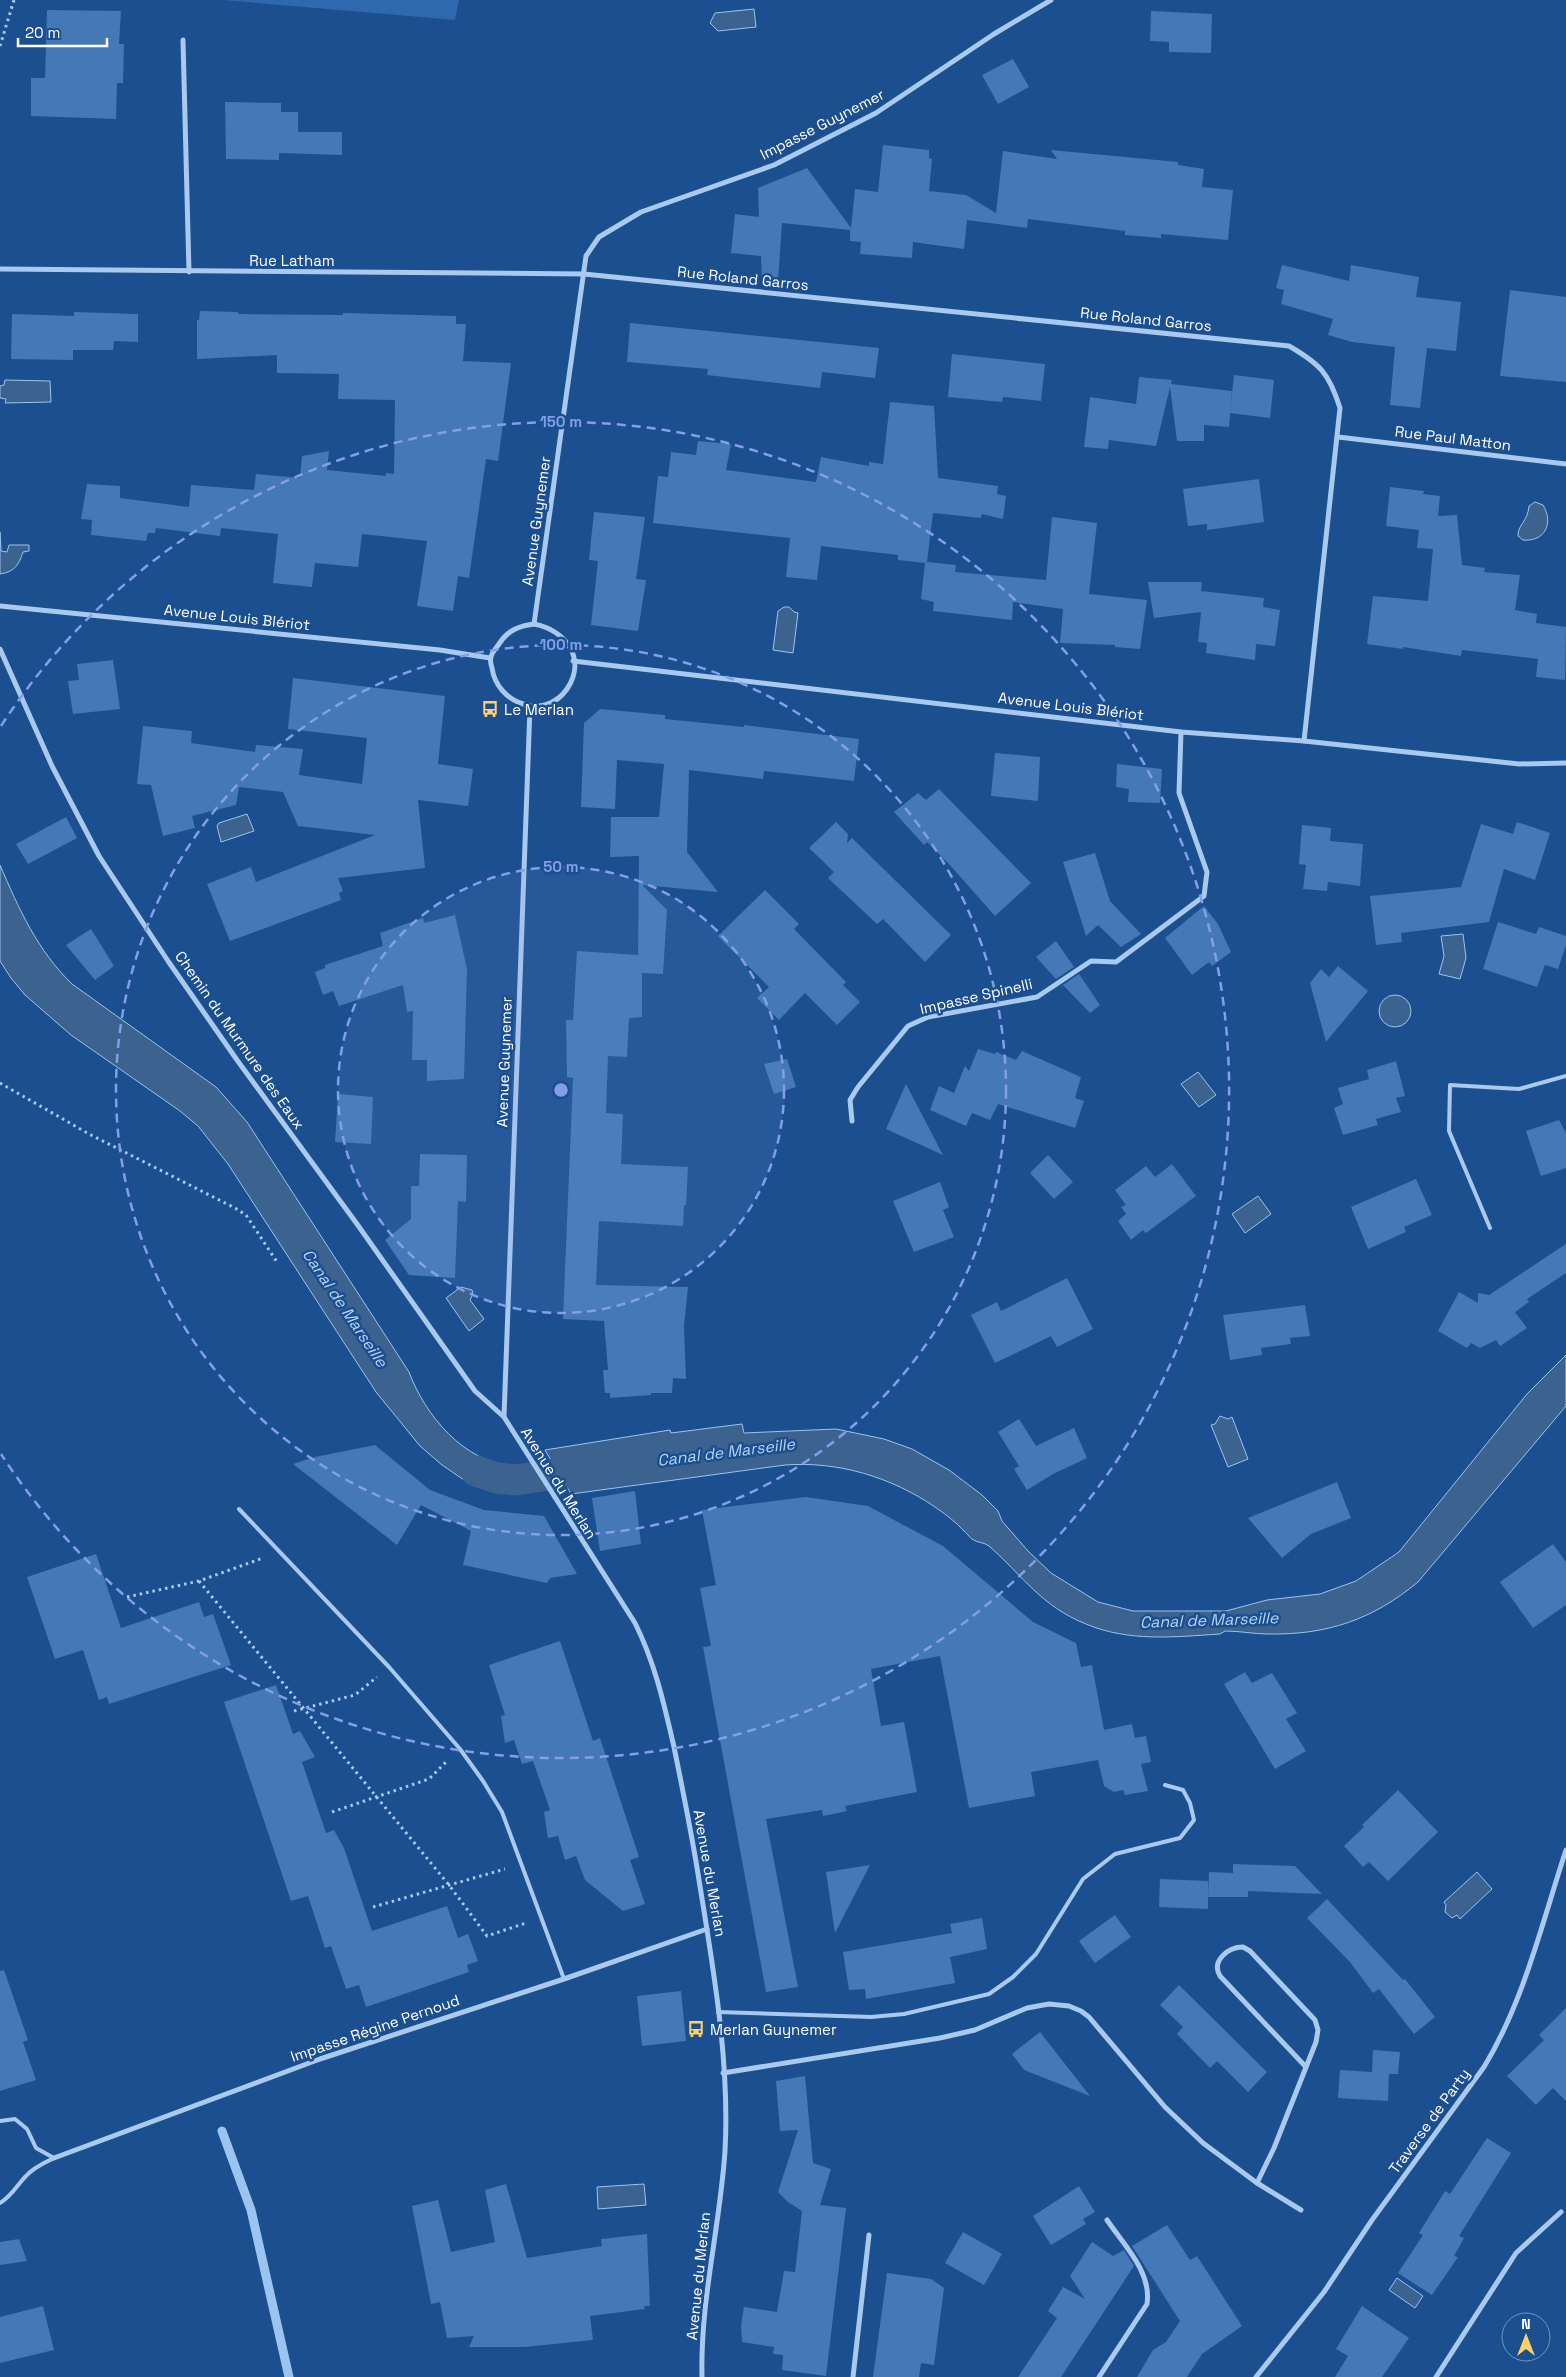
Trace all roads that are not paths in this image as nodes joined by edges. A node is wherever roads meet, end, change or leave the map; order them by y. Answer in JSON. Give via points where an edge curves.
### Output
{"nodes":[{"id":1,"x":1051,"y":0,"type":"edge"},
{"id":2,"x":184,"y":40,"type":"dead end"},
{"id":3,"x":0,"y":269,"type":"edge"},
{"id":4,"x":188,"y":272,"type":"junction"},
{"id":5,"x":584,"y":274,"type":"junction"},
{"id":6,"x":1338,"y":437,"type":"junction"},
{"id":7,"x":1566,"y":464,"type":"edge"},
{"id":8,"x":0,"y":606,"type":"edge"},
{"id":9,"x":534,"y":624,"type":"junction"},
{"id":10,"x":0,"y":649,"type":"edge"},
{"id":11,"x":490,"y":658,"type":"junction"},
{"id":12,"x":574,"y":661,"type":"junction"},
{"id":13,"x":530,"y":707,"type":"junction"},
{"id":14,"x":1181,"y":732,"type":"junction"},
{"id":15,"x":1304,"y":741,"type":"junction"},
{"id":16,"x":1566,"y":763,"type":"edge"},
{"id":17,"x":1566,"y":1076,"type":"edge"},
{"id":18,"x":852,"y":1121,"type":"dead end"},
{"id":19,"x":1490,"y":1228,"type":"dead end"},
{"id":20,"x":504,"y":1417,"type":"junction"},
{"id":21,"x":239,"y":1509,"type":"dead end"},
{"id":22,"x":1165,"y":1785,"type":"dead end"},
{"id":23,"x":1566,"y":1850,"type":"edge"},
{"id":24,"x":707,"y":1929,"type":"junction"},
{"id":25,"x":564,"y":1979,"type":"junction"},
{"id":26,"x":718,"y":2012,"type":"junction"},
{"id":27,"x":1306,"y":2068,"type":"junction"},
{"id":28,"x":723,"y":2073,"type":"junction"},
{"id":29,"x":0,"y":2121,"type":"edge"},
{"id":30,"x":54,"y":2158,"type":"junction"},
{"id":31,"x":1257,"y":2183,"type":"junction"},
{"id":32,"x":0,"y":2202,"type":"edge"},
{"id":33,"x":1301,"y":2210,"type":"dead end"},
{"id":34,"x":1560,"y":2212,"type":"dead end"},
{"id":35,"x":1107,"y":2220,"type":"dead end"},
{"id":36,"x":868,"y":2235,"type":"dead end"},
{"id":37,"x":702,"y":2377,"type":"edge"},
{"id":38,"x":853,"y":2377,"type":"edge"},
{"id":39,"x":1100,"y":2377,"type":"edge"},
{"id":40,"x":1256,"y":2377,"type":"edge"},
{"id":41,"x":1436,"y":2377,"type":"edge"}],
"edges":[{"from":1,"to":5,"type":"street","name":"Impasse Guynemer","via":[[876,113],[774,165],[641,212],[599,237],[586,256]]},
{"from":2,"to":4,"type":"street"},
{"from":3,"to":4,"type":"street","name":"Rue Latham"},
{"from":4,"to":5,"type":"street","name":"Rue Latham"},
{"from":5,"to":6,"type":"street","name":"Rue Roland Garros","via":[[1289,346],[1315,362],[1333,386],[1340,408]]},
{"from":5,"to":9,"type":"street","name":"Avenue Guynemer"},
{"from":6,"to":7,"type":"street","name":"Rue Paul Matton"},
{"from":6,"to":15,"type":"street","name":"Rue Roland Garros"},
{"from":8,"to":11,"type":"street","name":"Avenue Louis Blériot","via":[[440,650]]},
{"from":9,"to":11,"type":"street","via":[[513,629],[503,637]]},
{"from":9,"to":12,"type":"street","via":[[559,632],[573,653]]},
{"from":10,"to":20,"type":"street","name":"Chemin du Murmure des Eaux","via":[[52,766],[99,856],[157,945],[474,1391]]},
{"from":11,"to":13,"type":"street","via":[[493,674],[505,693]]},
{"from":12,"to":13,"type":"street","via":[[572,679],[566,691],[555,700]]},
{"from":12,"to":14,"type":"street","name":"Avenue Louis Blériot"},
{"from":13,"to":20,"type":"street","name":"Avenue Guynemer"},
{"from":14,"to":15,"type":"street","name":"Avenue Louis Blériot"},
{"from":14,"to":18,"type":"street","name":"Impasse Spinelli","via":[[1179,793],[1207,872],[1204,896],[1116,962],[1091,961],[1037,997],[928,1017],[908,1026],[850,1100]]},
{"from":15,"to":16,"type":"street","name":"Avenue Louis Blériot","via":[[1519,764]]},
{"from":17,"to":19,"type":"lane","via":[[1519,1089],[1450,1085],[1449,1131]]},
{"from":20,"to":24,"type":"street","name":"Avenue du Merlan","via":[[634,1623],[657,1677],[689,1816]]},
{"from":21,"to":25,"type":"lane","via":[[389,1667],[460,1749],[493,1796],[502,1812]]},
{"from":22,"to":26,"type":"lane","via":[[1183,1790],[1190,1803],[1194,1820],[1180,1838],[1115,1854],[1083,1879],[1036,1954],[1013,1977],[989,1994],[904,2014],[871,2017]]},
{"from":23,"to":40,"type":"street","name":"Traverse de Party","via":[[1511,2018],[1497,2046],[1324,2292]]},
{"from":24,"to":25,"type":"street","name":"Impasse Régine Pernoud"},
{"from":24,"to":26,"type":"street","name":"Avenue du Merlan"},
{"from":25,"to":30,"type":"street","name":"Impasse Régine Pernoud","via":[[320,2059]]},
{"from":26,"to":28,"type":"street","name":"Avenue du Merlan"},
{"from":27,"to":27,"type":"street","via":[[1220,1976],[1216,1966],[1231,1949],[1243,1947],[1250,1951],[1315,2020],[1318,2030],[1316,2042]]},
{"from":27,"to":31,"type":"street"},
{"from":28,"to":31,"type":"street","via":[[940,2038],[975,2030],[1027,2008],[1049,2004],[1069,2006],[1089,2018],[1185,2127]]},
{"from":28,"to":37,"type":"street","name":"Avenue du Merlan","via":[[725,2152],[704,2323]]},
{"from":29,"to":30,"type":"lane","via":[[15,2120],[27,2129],[36,2148]]},
{"from":30,"to":32,"type":"lane","via":[[35,2168],[12,2194]]},
{"from":31,"to":33,"type":"street"},
{"from":34,"to":41,"type":"street","via":[[1516,2253]]},
{"from":35,"to":39,"type":"street","via":[[1138,2264],[1149,2293],[1147,2304]]},
{"from":36,"to":38,"type":"street"}]}
